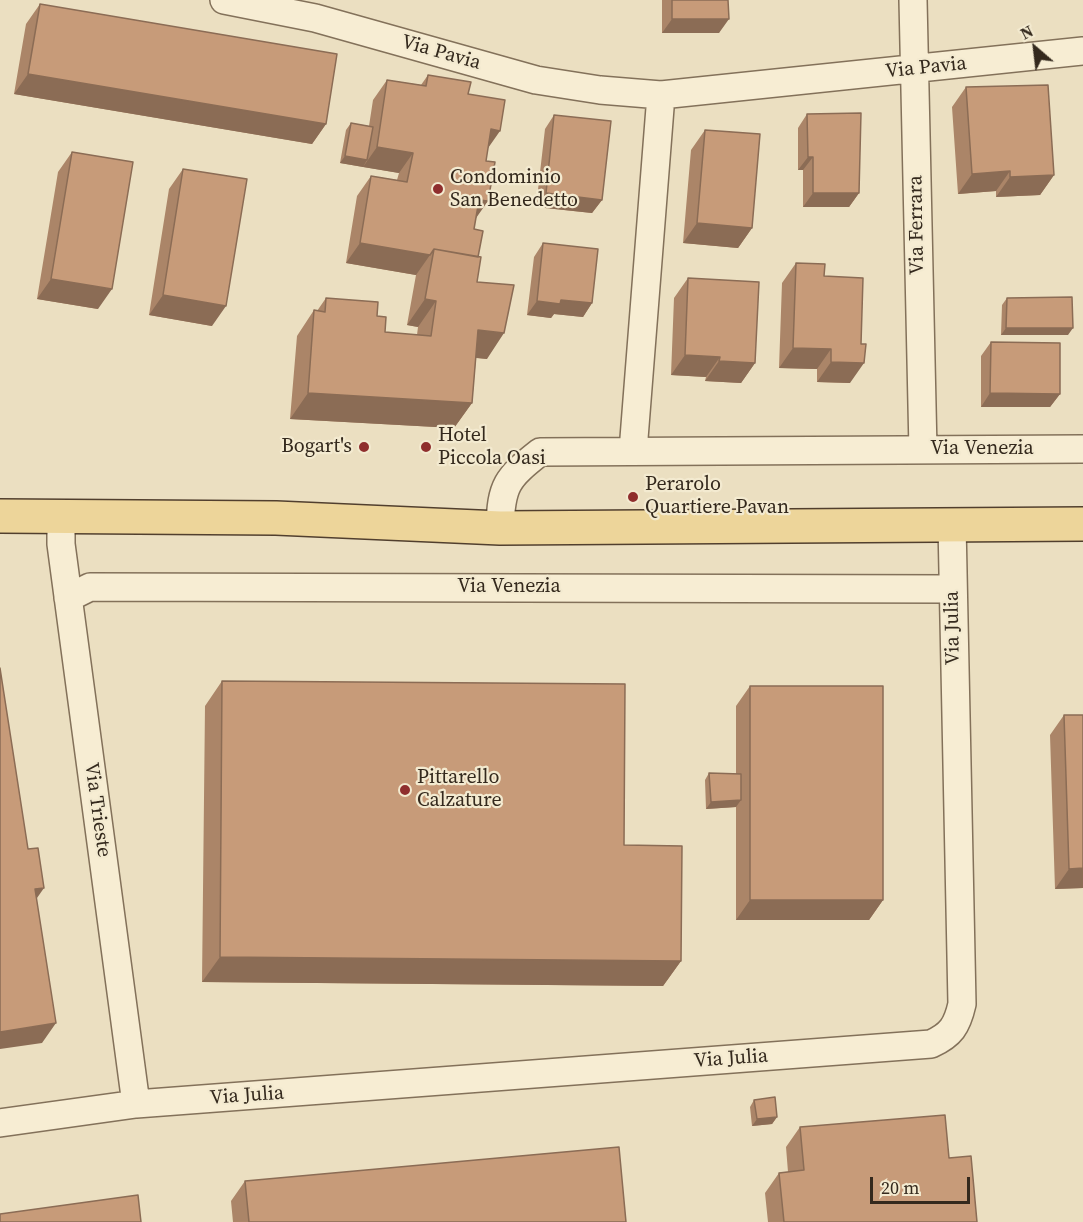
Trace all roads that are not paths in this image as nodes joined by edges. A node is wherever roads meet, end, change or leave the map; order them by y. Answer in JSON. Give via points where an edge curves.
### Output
{"nodes":[{"id":1,"x":224,"y":0,"type":"edge"},
{"id":2,"x":913,"y":0,"type":"edge"},
{"id":3,"x":316,"y":9,"type":"edge"},
{"id":4,"x":1083,"y":51,"type":"edge"},
{"id":5,"x":914,"y":70,"type":"junction"},
{"id":6,"x":661,"y":95,"type":"junction"},
{"id":7,"x":1083,"y":449,"type":"edge"},
{"id":8,"x":923,"y":450,"type":"junction"},
{"id":9,"x":633,"y":451,"type":"junction"},
{"id":10,"x":0,"y":516,"type":"edge"},
{"id":11,"x":61,"y":516,"type":"junction"},
{"id":12,"x":952,"y":524,"type":"junction"},
{"id":13,"x":1083,"y":524,"type":"edge"},
{"id":14,"x":500,"y":528,"type":"junction"},
{"id":15,"x":952,"y":589,"type":"junction"},
{"id":16,"x":68,"y":598,"type":"junction"},
{"id":17,"x":136,"y":1104,"type":"junction"},
{"id":18,"x":0,"y":1123,"type":"edge"}],
"edges":[{"from":1,"to":3,"type":"street","name":"Via Pavia"},
{"from":2,"to":5,"type":"street","name":"Via Ferrara"},
{"from":3,"to":6,"type":"street","name":"Via Pavia","via":[[536,80]]},
{"from":4,"to":5,"type":"street","name":"Via Pavia"},
{"from":5,"to":6,"type":"street","name":"Via Pavia"},
{"from":5,"to":8,"type":"street","name":"Via Ferrara"},
{"from":6,"to":9,"type":"street"},
{"from":7,"to":8,"type":"street","name":"Via Venezia"},
{"from":8,"to":9,"type":"street","name":"Via Venezia"},
{"from":9,"to":14,"type":"street","name":"Via Venezia","via":[[540,452],[516,471],[503,491]]},
{"from":10,"to":11,"type":"main road"},
{"from":11,"to":14,"type":"main road","via":[[276,518]]},
{"from":11,"to":16,"type":"street","name":"Via Trieste"},
{"from":12,"to":13,"type":"main road"},
{"from":12,"to":14,"type":"main road"},
{"from":12,"to":15,"type":"street","name":"Via Julia"},
{"from":15,"to":16,"type":"street","name":"Via Venezia","via":[[90,587]]},
{"from":15,"to":17,"type":"street","name":"Via Julia","via":[[962,1004],[958,1020],[946,1037],[931,1044]]},
{"from":16,"to":17,"type":"street","name":"Via Trieste"},
{"from":17,"to":18,"type":"street","name":"Via Julia"}]}
